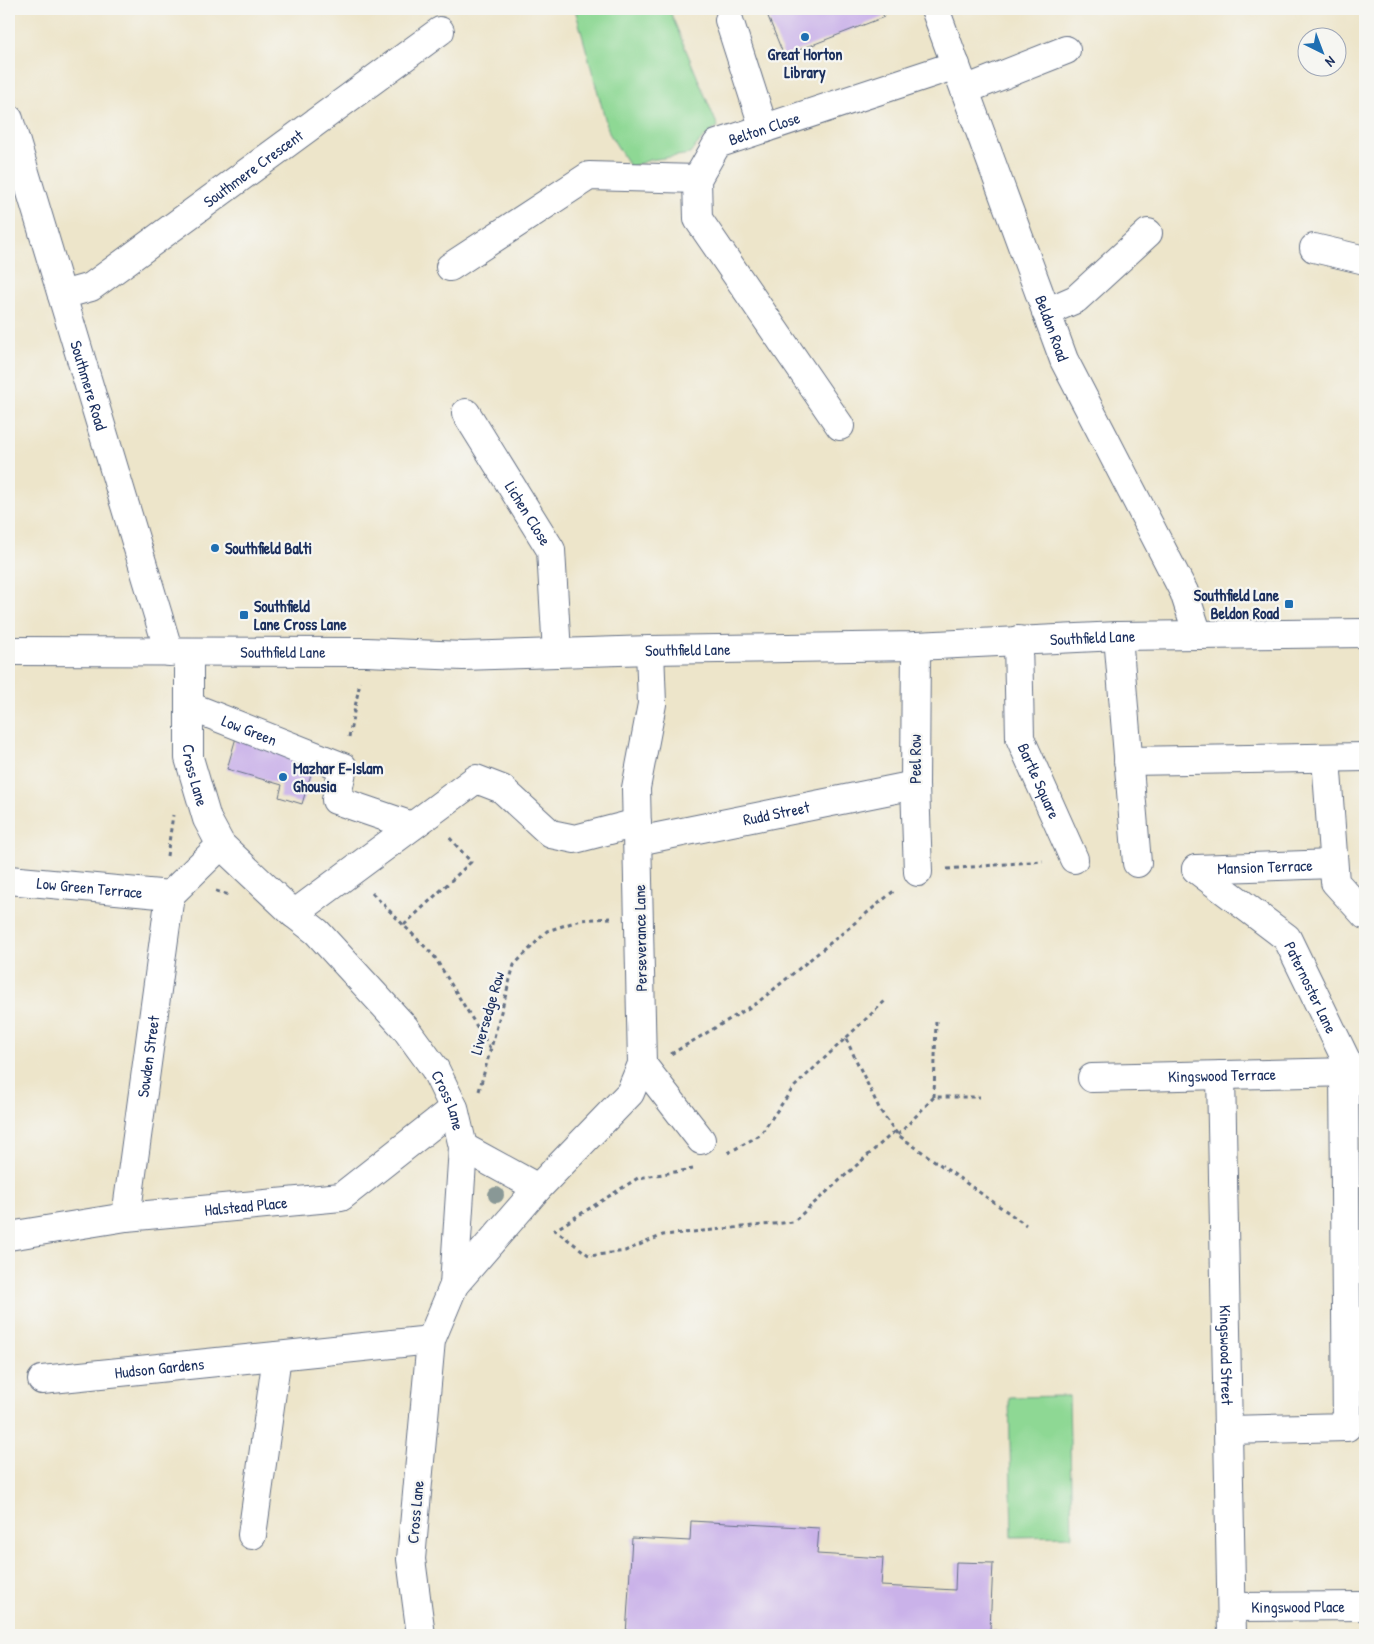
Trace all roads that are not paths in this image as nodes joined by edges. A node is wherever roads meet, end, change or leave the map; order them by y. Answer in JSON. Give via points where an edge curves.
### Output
{"nodes":[{"id":1,"x":935,"y":9,"type":"edge"},
{"id":2,"x":729,"y":20,"type":"dead end"},
{"id":3,"x":440,"y":31,"type":"dead end"},
{"id":4,"x":1066,"y":50,"type":"dead end"},
{"id":5,"x":956,"y":65,"type":"junction"},
{"id":6,"x":965,"y":90,"type":"junction"},
{"id":7,"x":9,"y":119,"type":"edge"},
{"id":8,"x":764,"y":129,"type":"junction"},
{"id":9,"x":697,"y":179,"type":"junction"},
{"id":10,"x":1148,"y":233,"type":"dead end"},
{"id":11,"x":1314,"y":248,"type":"dead end"},
{"id":12,"x":1365,"y":260,"type":"edge"},
{"id":13,"x":450,"y":267,"type":"dead end"},
{"id":14,"x":62,"y":295,"type":"junction"},
{"id":15,"x":1046,"y":312,"type":"junction"},
{"id":16,"x":466,"y":413,"type":"dead end"},
{"id":17,"x":840,"y":426,"type":"dead end"},
{"id":18,"x":1365,"y":632,"type":"edge"},
{"id":19,"x":1198,"y":635,"type":"junction"},
{"id":20,"x":1118,"y":636,"type":"junction"},
{"id":21,"x":1018,"y":640,"type":"junction"},
{"id":22,"x":916,"y":646,"type":"junction"},
{"id":23,"x":650,"y":650,"type":"junction"},
{"id":24,"x":9,"y":651,"type":"edge"},
{"id":25,"x":179,"y":652,"type":"junction"},
{"id":26,"x":557,"y":653,"type":"junction"},
{"id":27,"x":189,"y":706,"type":"junction"},
{"id":28,"x":1365,"y":757,"type":"edge"},
{"id":29,"x":1326,"y":758,"type":"junction"},
{"id":30,"x":1128,"y":760,"type":"junction"},
{"id":31,"x":915,"y":785,"type":"junction"},
{"id":32,"x":420,"y":820,"type":"junction"},
{"id":33,"x":638,"y":832,"type":"junction"},
{"id":34,"x":221,"y":845,"type":"junction"},
{"id":35,"x":1074,"y":859,"type":"road end"},
{"id":36,"x":1137,"y":863,"type":"dead end"},
{"id":37,"x":1333,"y":864,"type":"junction"},
{"id":38,"x":1196,"y":869,"type":"joint"},
{"id":39,"x":918,"y":872,"type":"road end"},
{"id":40,"x":9,"y":880,"type":"edge"},
{"id":41,"x":170,"y":895,"type":"junction"},
{"id":42,"x":294,"y":914,"type":"junction"},
{"id":43,"x":1365,"y":915,"type":"edge"},
{"id":44,"x":642,"y":1064,"type":"junction"},
{"id":45,"x":1354,"y":1074,"type":"edge"},
{"id":46,"x":1221,"y":1075,"type":"junction"},
{"id":47,"x":1092,"y":1078,"type":"dead end"},
{"id":48,"x":454,"y":1108,"type":"junction"},
{"id":49,"x":701,"y":1140,"type":"dead end"},
{"id":50,"x":463,"y":1147,"type":"junction"},
{"id":51,"x":538,"y":1188,"type":"junction"},
{"id":52,"x":126,"y":1217,"type":"junction"},
{"id":53,"x":9,"y":1236,"type":"edge"},
{"id":54,"x":454,"y":1285,"type":"junction"},
{"id":55,"x":431,"y":1340,"type":"junction"},
{"id":56,"x":276,"y":1356,"type":"junction"},
{"id":57,"x":42,"y":1380,"type":"dead end"},
{"id":58,"x":1229,"y":1430,"type":"junction"},
{"id":59,"x":252,"y":1535,"type":"dead end"},
{"id":60,"x":1365,"y":1606,"type":"edge"},
{"id":61,"x":1232,"y":1607,"type":"junction"},
{"id":62,"x":421,"y":1635,"type":"edge"},
{"id":63,"x":1232,"y":1635,"type":"edge"}],
"edges":[{"from":1,"to":5,"type":"street","name":"Beldon Road"},
{"from":2,"to":8,"type":"street"},
{"from":3,"to":14,"type":"street","name":"Southmere Crescent","via":[[91,287]]},
{"from":4,"to":6,"type":"street"},
{"from":5,"to":6,"type":"street","name":"Beldon Road"},
{"from":5,"to":8,"type":"street","name":"Belton Close"},
{"from":6,"to":15,"type":"street","name":"Beldon Road"},
{"from":7,"to":14,"type":"street","name":"Southmere Road"},
{"from":8,"to":9,"type":"street","name":"Belton Close","via":[[717,144]]},
{"from":9,"to":13,"type":"street","via":[[589,176]]},
{"from":9,"to":17,"type":"street","via":[[698,219]]},
{"from":10,"to":15,"type":"street","via":[[1076,299]]},
{"from":11,"to":12,"type":"street"},
{"from":14,"to":25,"type":"street","name":"Southmere Road"},
{"from":15,"to":19,"type":"street","name":"Beldon Road","via":[[1064,360],[1184,592]]},
{"from":16,"to":26,"type":"street","name":"Lichen Close","via":[[551,550]]},
{"from":18,"to":19,"type":"street","name":"Southfield Lane"},
{"from":19,"to":20,"type":"street","name":"Southfield Lane"},
{"from":20,"to":21,"type":"street","name":"Southfield Lane"},
{"from":20,"to":30,"type":"street"},
{"from":21,"to":22,"type":"street","name":"Southfield Lane"},
{"from":21,"to":35,"type":"street","name":"Bartle Square","via":[[1020,738]]},
{"from":22,"to":23,"type":"street","name":"Southfield Lane"},
{"from":22,"to":31,"type":"street","name":"Peel Row"},
{"from":23,"to":26,"type":"street","name":"Southfield Lane"},
{"from":23,"to":33,"type":"street","name":"Perseverance Lane","via":[[652,704],[636,788]]},
{"from":24,"to":25,"type":"street","name":"Southfield Lane"},
{"from":25,"to":26,"type":"street","name":"Southfield Lane","via":[[366,652],[463,656]]},
{"from":25,"to":27,"type":"street","name":"Cross Lane"},
{"from":27,"to":32,"type":"street","name":"Low Green","via":[[343,767],[336,800]]},
{"from":27,"to":34,"type":"street","name":"Cross Lane","via":[[190,758],[208,819]]},
{"from":28,"to":29,"type":"street"},
{"from":29,"to":30,"type":"street"},
{"from":29,"to":37,"type":"street"},
{"from":30,"to":36,"type":"street"},
{"from":31,"to":33,"type":"street","name":"Rudd Street"},
{"from":31,"to":39,"type":"street","name":"Peel Row"},
{"from":32,"to":33,"type":"street","via":[[476,779],[502,789],[551,834],[575,839]]},
{"from":32,"to":42,"type":"street"},
{"from":33,"to":44,"type":"street","name":"Perseverance Lane"},
{"from":34,"to":41,"type":"street"},
{"from":34,"to":42,"type":"street","name":"Cross Lane"},
{"from":37,"to":38,"type":"street","name":"Mansion Terrace"},
{"from":37,"to":43,"type":"street","via":[[1335,882]]},
{"from":38,"to":45,"type":"street","name":"Paternoster Lane","via":[[1287,938]]},
{"from":40,"to":41,"type":"street","name":"Low Green Terrace"},
{"from":41,"to":52,"type":"street","name":"Sowden Street"},
{"from":42,"to":48,"type":"street","name":"Cross Lane","via":[[317,932],[405,1028],[435,1069]]},
{"from":44,"to":49,"type":"street"},
{"from":44,"to":51,"type":"street","name":"Perseverance Lane","via":[[630,1093]]},
{"from":45,"to":46,"type":"street","name":"Kingswood Terrace"},
{"from":45,"to":58,"type":"street","via":[[1347,1426]]},
{"from":46,"to":47,"type":"street","name":"Kingswood Terrace"},
{"from":46,"to":58,"type":"street","name":"Kingswood Street"},
{"from":48,"to":50,"type":"street","name":"Cross Lane"},
{"from":48,"to":52,"type":"street","name":"Halstead Place","via":[[341,1197]]},
{"from":50,"to":51,"type":"street"},
{"from":50,"to":54,"type":"street","name":"Cross Lane"},
{"from":51,"to":54,"type":"street","name":"Perseverance Lane"},
{"from":52,"to":53,"type":"street","name":"Halstead Place"},
{"from":54,"to":55,"type":"street","name":"Cross Lane"},
{"from":55,"to":56,"type":"street","name":"Hudson Gardens"},
{"from":55,"to":62,"type":"street","name":"Cross Lane","via":[[411,1559]]},
{"from":56,"to":57,"type":"street","name":"Hudson Gardens"},
{"from":56,"to":59,"type":"street"},
{"from":58,"to":61,"type":"street","name":"Kingswood Street"},
{"from":60,"to":61,"type":"street","name":"Kingswood Place"},
{"from":61,"to":63,"type":"street","name":"Kingswood Street"}]}
